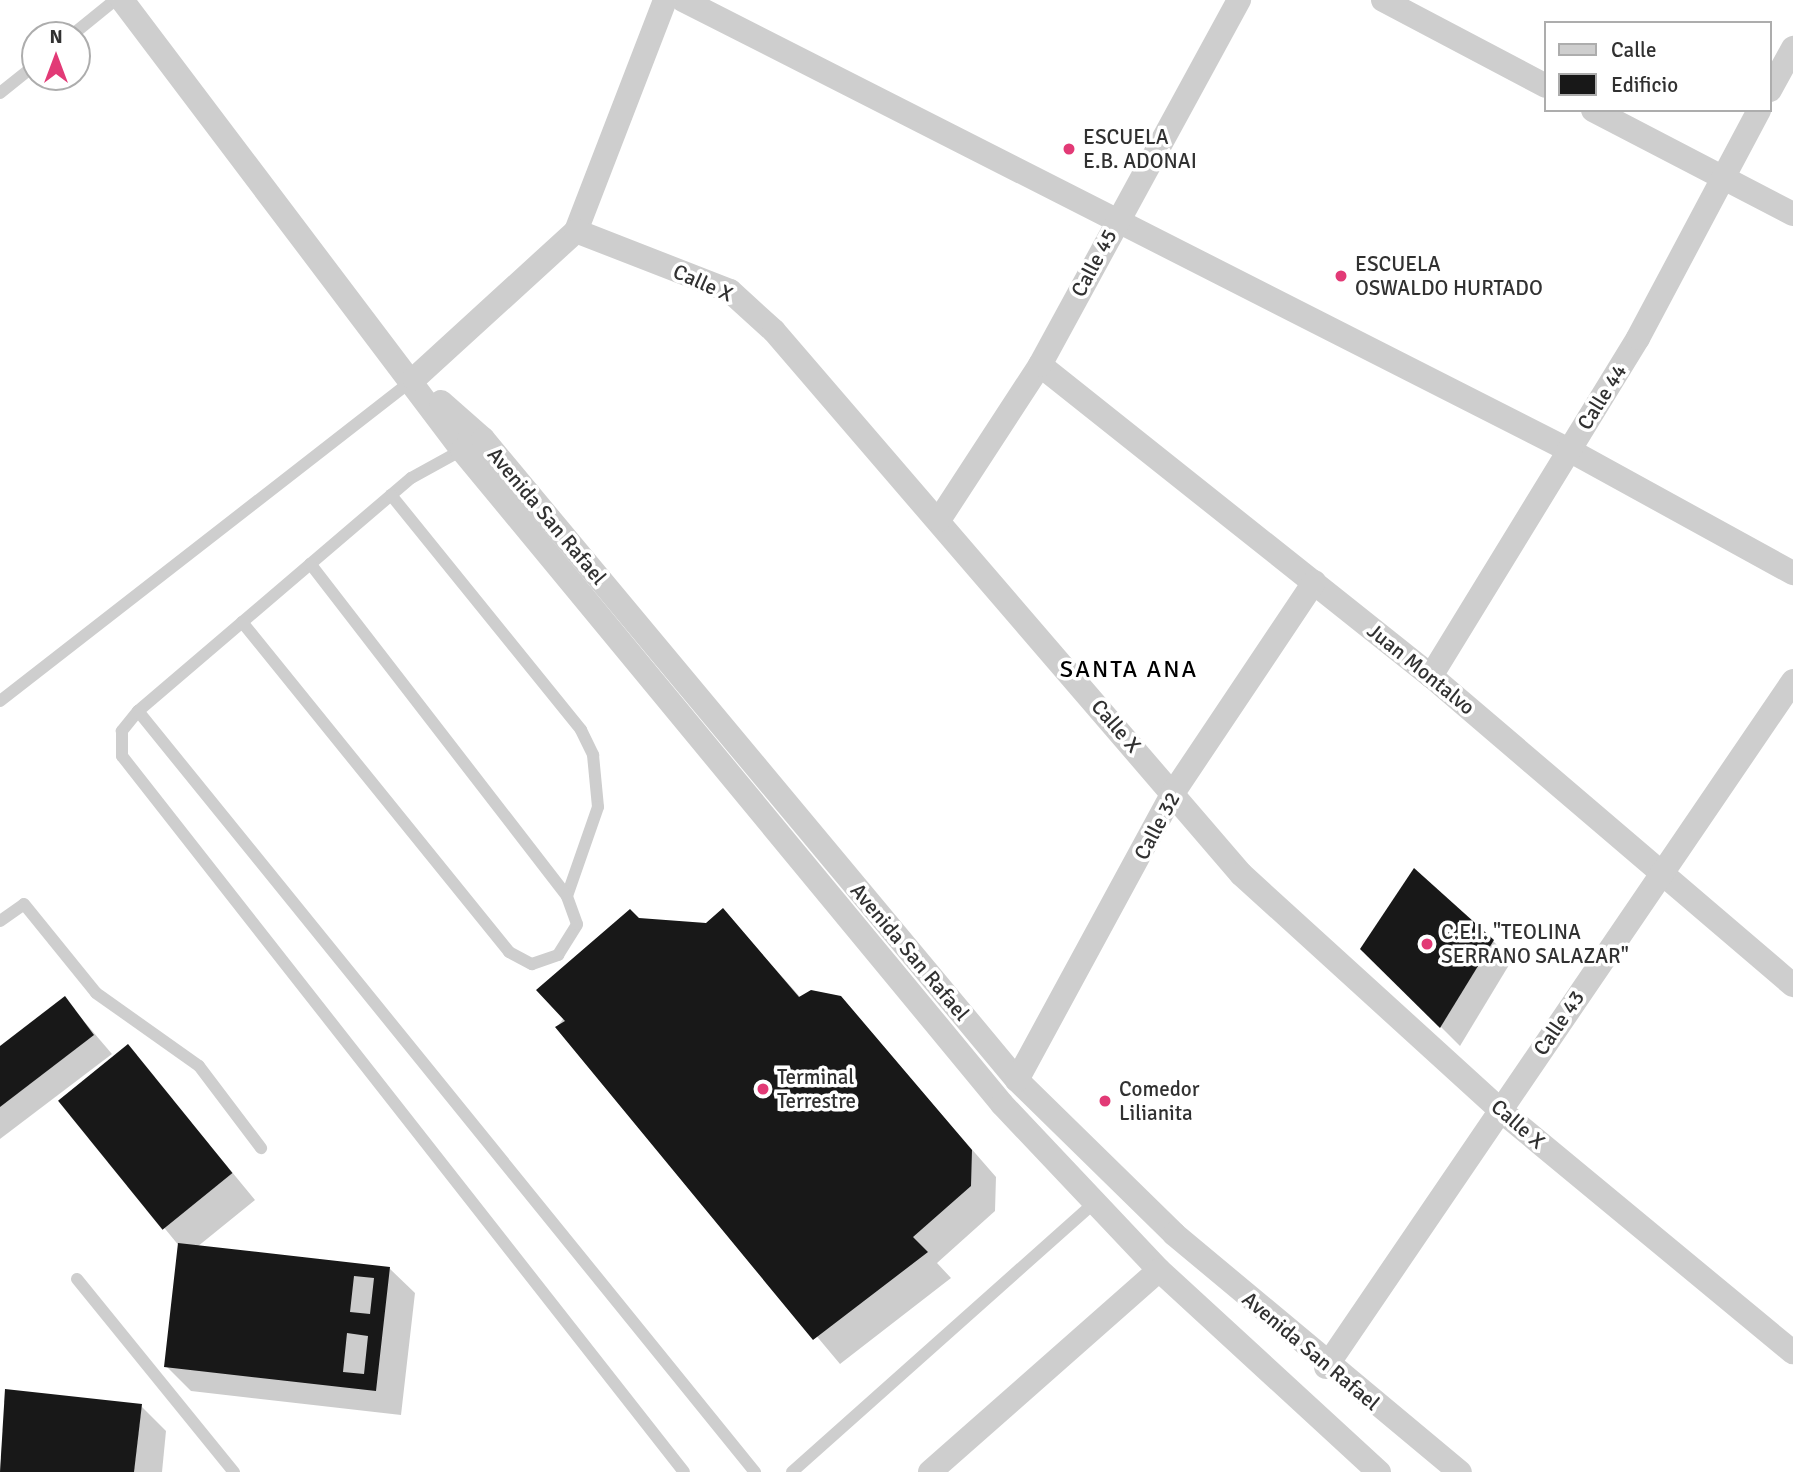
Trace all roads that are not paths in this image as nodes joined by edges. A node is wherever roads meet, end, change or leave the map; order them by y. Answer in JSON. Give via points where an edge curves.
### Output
{"nodes":[{"id":1,"x":115,"y":0,"type":"edge"},
{"id":2,"x":122,"y":0,"type":"edge"},
{"id":3,"x":666,"y":0,"type":"edge"},
{"id":4,"x":683,"y":0,"type":"edge"},
{"id":5,"x":1239,"y":0,"type":"edge"},
{"id":6,"x":1384,"y":0,"type":"edge"},
{"id":7,"x":89,"y":21,"type":"edge"},
{"id":8,"x":1793,"y":48,"type":"edge"},
{"id":9,"x":21,"y":76,"type":"edge"},
{"id":10,"x":1545,"y":85,"type":"edge"},
{"id":11,"x":1772,"y":86,"type":"edge"},
{"id":12,"x":0,"y":93,"type":"edge"},
{"id":13,"x":1597,"y":112,"type":"edge"},
{"id":14,"x":1758,"y":112,"type":"edge"},
{"id":15,"x":1723,"y":179,"type":"junction"},
{"id":16,"x":1793,"y":214,"type":"edge"},
{"id":17,"x":1115,"y":221,"type":"junction"},
{"id":18,"x":576,"y":231,"type":"junction"},
{"id":19,"x":1040,"y":365,"type":"junction"},
{"id":20,"x":414,"y":379,"type":"junction"},
{"id":21,"x":462,"y":450,"type":"junction"},
{"id":22,"x":1569,"y":450,"type":"junction"},
{"id":23,"x":391,"y":495,"type":"junction"},
{"id":24,"x":939,"y":520,"type":"junction"},
{"id":25,"x":310,"y":564,"type":"junction"},
{"id":26,"x":1793,"y":573,"type":"edge"},
{"id":27,"x":1314,"y":582,"type":"junction"},
{"id":28,"x":242,"y":622,"type":"junction"},
{"id":29,"x":1431,"y":676,"type":"junction"},
{"id":30,"x":1793,"y":681,"type":"edge"},
{"id":31,"x":0,"y":701,"type":"edge"},
{"id":32,"x":138,"y":711,"type":"junction"},
{"id":33,"x":1173,"y":793,"type":"junction"},
{"id":34,"x":1660,"y":872,"type":"junction"},
{"id":35,"x":567,"y":896,"type":"junction"},
{"id":36,"x":0,"y":921,"type":"edge"},
{"id":37,"x":1793,"y":985,"type":"edge"},
{"id":38,"x":1017,"y":1080,"type":"junction"},
{"id":39,"x":1500,"y":1110,"type":"junction"},
{"id":40,"x":261,"y":1148,"type":"dead end"},
{"id":41,"x":1093,"y":1204,"type":"junction"},
{"id":42,"x":1159,"y":1270,"type":"junction"},
{"id":43,"x":77,"y":1279,"type":"dead end"},
{"id":44,"x":1793,"y":1352,"type":"edge"},
{"id":45,"x":1326,"y":1367,"type":"junction"},
{"id":46,"x":233,"y":1472,"type":"edge"},
{"id":47,"x":684,"y":1472,"type":"edge"},
{"id":48,"x":755,"y":1472,"type":"edge"},
{"id":49,"x":792,"y":1472,"type":"edge"},
{"id":50,"x":930,"y":1472,"type":"edge"},
{"id":51,"x":1379,"y":1472,"type":"edge"},
{"id":52,"x":1460,"y":1472,"type":"edge"}],
"edges":[{"from":1,"to":7,"type":"lane"},
{"from":2,"to":20,"type":"street","name":"Avenida San Rafael"},
{"from":3,"to":18,"type":"street"},
{"from":4,"to":17,"type":"street"},
{"from":5,"to":17,"type":"street","name":"Calle 45"},
{"from":6,"to":10,"type":"street"},
{"from":8,"to":11,"type":"street"},
{"from":9,"to":12,"type":"lane"},
{"from":13,"to":15,"type":"street"},
{"from":14,"to":15,"type":"street","name":"Calle 44"},
{"from":15,"to":16,"type":"street"},
{"from":15,"to":22,"type":"street","name":"Calle 44"},
{"from":17,"to":19,"type":"street","name":"Calle 45"},
{"from":17,"to":22,"type":"street"},
{"from":18,"to":20,"type":"street"},
{"from":18,"to":24,"type":"street","name":"Calle X","via":[[730,291]]},
{"from":19,"to":24,"type":"street","name":"Calle 45"},
{"from":19,"to":27,"type":"street","name":"Juan Montalvo"},
{"from":20,"to":21,"type":"street","name":"Avenida San Rafael"},
{"from":20,"to":31,"type":"lane"},
{"from":20,"to":38,"type":"street","name":"Avenida San Rafael","via":[[483,439]]},
{"from":21,"to":23,"type":"lane"},
{"from":21,"to":41,"type":"street","name":"Avenida San Rafael","via":[[1002,1104]]},
{"from":22,"to":26,"type":"street"},
{"from":22,"to":29,"type":"street","name":"Calle 44"},
{"from":23,"to":25,"type":"lane"},
{"from":23,"to":35,"type":"lane","via":[[581,730],[593,755],[598,807]]},
{"from":24,"to":33,"type":"street","name":"Calle X"},
{"from":25,"to":28,"type":"lane"},
{"from":25,"to":35,"type":"lane"},
{"from":27,"to":29,"type":"street","name":"Juan Montalvo"},
{"from":27,"to":33,"type":"street","name":"Calle 32"},
{"from":28,"to":32,"type":"lane"},
{"from":28,"to":35,"type":"lane","via":[[509,952],[532,964],[558,955],[577,924]]},
{"from":29,"to":34,"type":"street","name":"Juan Montalvo"},
{"from":30,"to":34,"type":"street","name":"Calle 43"},
{"from":32,"to":47,"type":"lane","via":[[122,731],[122,756]]},
{"from":32,"to":48,"type":"lane"},
{"from":33,"to":38,"type":"street","name":"Calle 32"},
{"from":33,"to":39,"type":"street","name":"Calle X","via":[[1241,874]]},
{"from":34,"to":37,"type":"street","name":"Juan Montalvo"},
{"from":34,"to":39,"type":"street","name":"Calle 43"},
{"from":36,"to":40,"type":"lane","via":[[24,904],[96,993],[199,1066]]},
{"from":38,"to":45,"type":"street","name":"Avenida San Rafael","via":[[1174,1234]]},
{"from":39,"to":44,"type":"street","name":"Calle X"},
{"from":39,"to":45,"type":"street","name":"Calle 43"},
{"from":41,"to":42,"type":"street","name":"Avenida San Rafael"},
{"from":41,"to":49,"type":"lane"},
{"from":42,"to":50,"type":"street"},
{"from":42,"to":51,"type":"street","name":"Avenida San Rafael"},
{"from":43,"to":46,"type":"lane"},
{"from":45,"to":52,"type":"street","name":"Avenida San Rafael"}]}
